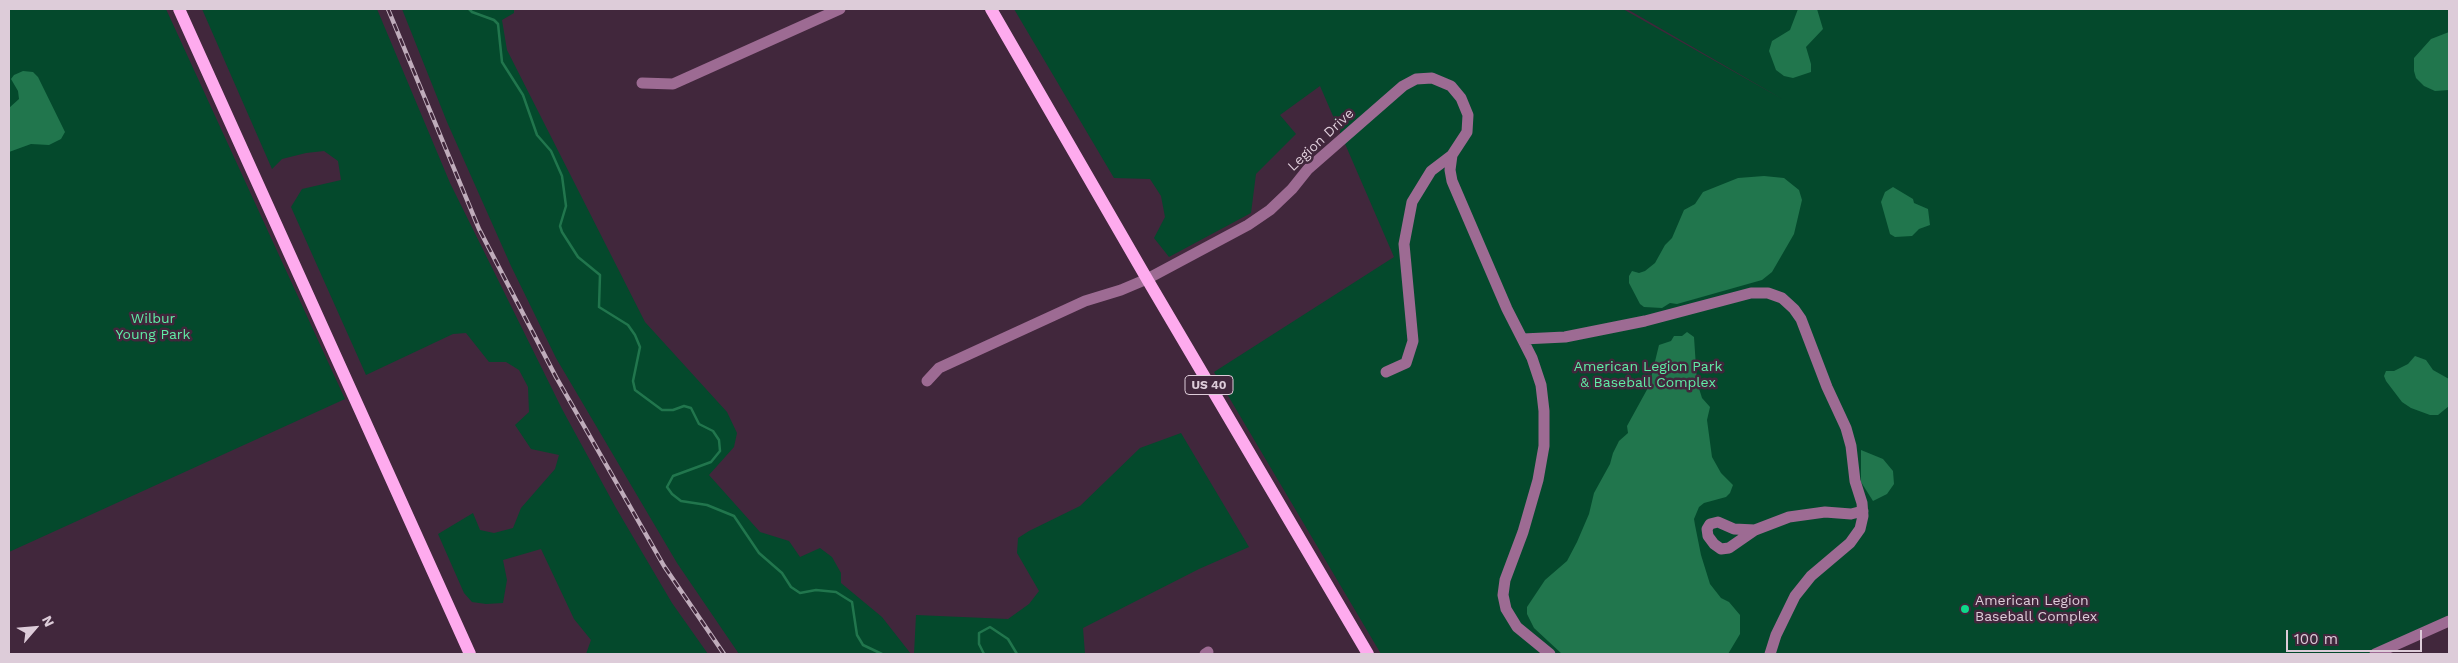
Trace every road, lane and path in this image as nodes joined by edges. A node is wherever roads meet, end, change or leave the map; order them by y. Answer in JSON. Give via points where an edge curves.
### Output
{"nodes":[{"id":1,"x":179,"y":9,"type":"edge"},
{"id":2,"x":840,"y":9,"type":"edge"},
{"id":3,"x":991,"y":9,"type":"edge"},
{"id":4,"x":642,"y":82,"type":"dead end"},
{"id":5,"x":1452,"y":154,"type":"junction"},
{"id":6,"x":1147,"y":279,"type":"junction"},
{"id":7,"x":1523,"y":339,"type":"junction"},
{"id":8,"x":1386,"y":372,"type":"dead end"},
{"id":9,"x":927,"y":381,"type":"dead end"},
{"id":10,"x":1863,"y":512,"type":"junction"},
{"id":11,"x":1755,"y":530,"type":"dead end"},
{"id":12,"x":2449,"y":620,"type":"edge"},
{"id":13,"x":468,"y":654,"type":"edge"},
{"id":14,"x":1368,"y":654,"type":"edge"},
{"id":15,"x":1550,"y":654,"type":"edge"},
{"id":16,"x":1770,"y":654,"type":"edge"},
{"id":17,"x":2374,"y":654,"type":"edge"}],
"edges":[{"from":1,"to":13,"type":"main road"},
{"from":2,"to":4,"type":"street","via":[[673,84]]},
{"from":3,"to":6,"type":"main road","number":"US 40"},
{"from":5,"to":6,"type":"street","name":"Legion Drive","via":[[1467,132],[1468,115],[1461,98],[1451,86],[1432,78],[1416,79],[1403,86],[1308,169],[1270,210]]},
{"from":5,"to":7,"type":"street","via":[[1450,170],[1456,193],[1506,308]]},
{"from":5,"to":8,"type":"street","name":"Legion Drive","via":[[1430,171],[1412,202],[1404,244],[1413,341],[1406,363]]},
{"from":6,"to":9,"type":"street","name":"Legion Drive","via":[[1085,301],[1019,330],[939,368]]},
{"from":6,"to":14,"type":"main road","number":"US 40"},
{"from":7,"to":10,"type":"street","via":[[1565,337],[1645,321],[1751,293],[1768,293],[1782,298],[1801,319],[1846,428]]},
{"from":7,"to":15,"type":"street","via":[[1541,385],[1544,446],[1538,480],[1503,595],[1506,609],[1517,626]]},
{"from":10,"to":11,"type":"street","via":[[1806,513]]},
{"from":10,"to":16,"type":"street","via":[[1860,529],[1855,536],[1811,576],[1795,596]]},
{"from":12,"to":17,"type":"street"}]}
